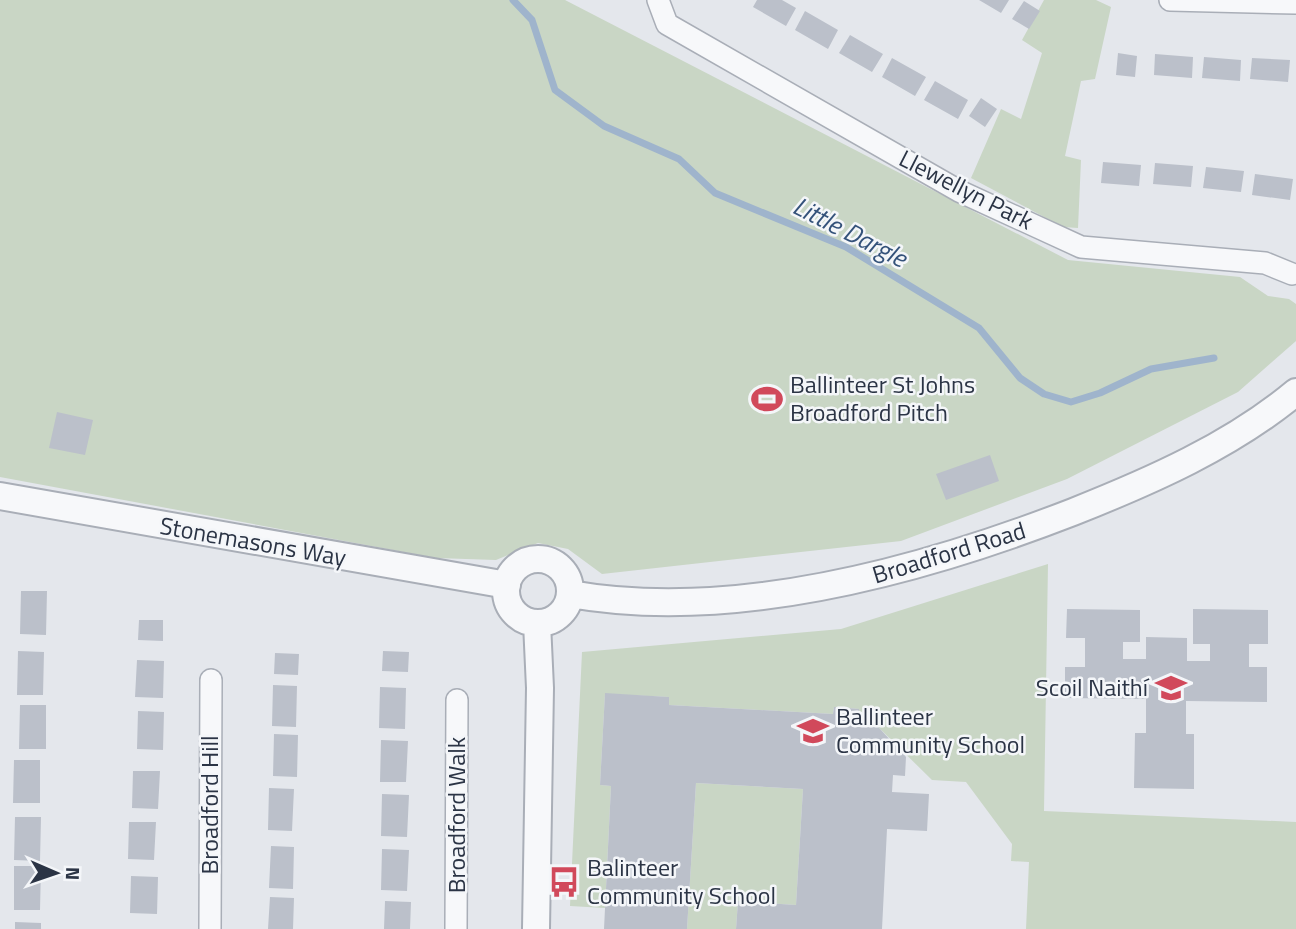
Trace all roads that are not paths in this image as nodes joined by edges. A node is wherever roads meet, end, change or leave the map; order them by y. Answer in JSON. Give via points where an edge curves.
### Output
{"nodes":[{"id":1,"x":658,"y":0,"type":"edge"},
{"id":2,"x":1170,"y":0,"type":"edge"},
{"id":3,"x":1296,"y":3,"type":"edge"},
{"id":4,"x":1292,"y":274,"type":"dead end"},
{"id":5,"x":1296,"y":392,"type":"edge"},
{"id":6,"x":0,"y":496,"type":"edge"},
{"id":7,"x":507,"y":585,"type":"junction"},
{"id":8,"x":570,"y":594,"type":"junction"},
{"id":9,"x":537,"y":622,"type":"junction"},
{"id":10,"x":211,"y":680,"type":"dead end"},
{"id":11,"x":457,"y":701,"type":"dead end"},
{"id":12,"x":210,"y":929,"type":"edge"},
{"id":13,"x":456,"y":929,"type":"edge"},
{"id":14,"x":536,"y":929,"type":"edge"}],
"edges":[{"from":1,"to":4,"type":"street","name":"Llewellyn Park","via":[[667,24],[959,191],[1081,247],[1265,263]]},
{"from":2,"to":3,"type":"street"},
{"from":5,"to":8,"type":"street","name":"Broadford Road","via":[[1261,422],[1138,487],[982,546],[847,583],[760,596],[638,601]]},
{"from":6,"to":7,"type":"street","name":"Stonemasons Way"},
{"from":7,"to":8,"type":"street","via":[[524,562],[542,559],[566,575]]},
{"from":7,"to":9,"type":"street","via":[[506,596],[517,615]]},
{"from":8,"to":9,"type":"street","via":[[555,618]]},
{"from":9,"to":14,"type":"street"},
{"from":10,"to":12,"type":"street","name":"Broadford Hill"},
{"from":11,"to":13,"type":"street","name":"Broadford Walk"}]}
